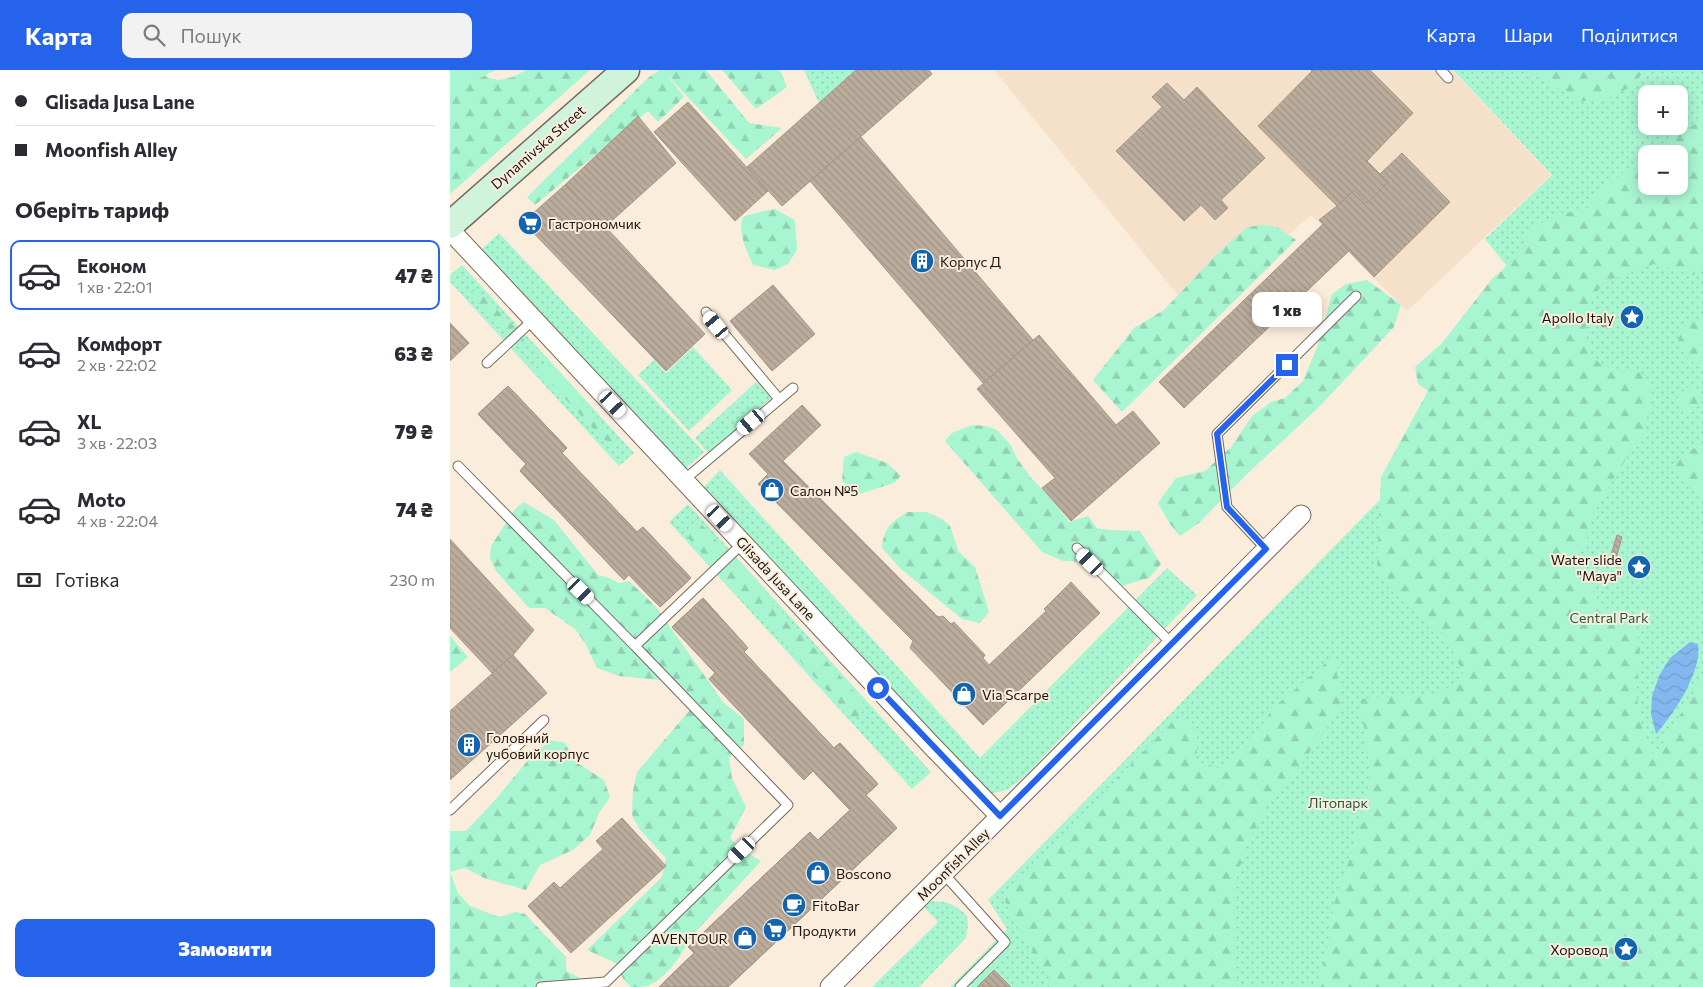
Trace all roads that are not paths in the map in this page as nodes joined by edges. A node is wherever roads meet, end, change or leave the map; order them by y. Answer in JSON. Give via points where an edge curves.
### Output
{"nodes":[{"id":1,"x":626,"y":70,"type":"edge"},
{"id":2,"x":1441,"y":70,"type":"edge"},
{"id":3,"x":1448,"y":78,"type":"dead end"},
{"id":4,"x":450,"y":225,"type":"edge"},
{"id":5,"x":450,"y":230,"type":"edge"},
{"id":6,"x":1356,"y":296,"type":"dead end"},
{"id":7,"x":706,"y":312,"type":"dead end"},
{"id":8,"x":534,"y":319,"type":"junction"},
{"id":9,"x":488,"y":364,"type":"dead end"},
{"id":10,"x":793,"y":388,"type":"dead end"},
{"id":11,"x":779,"y":399,"type":"junction"},
{"id":12,"x":458,"y":466,"type":"dead end"},
{"id":13,"x":684,"y":480,"type":"junction"},
{"id":14,"x":1301,"y":515,"type":"dead end"},
{"id":15,"x":744,"y":543,"type":"junction"},
{"id":16,"x":1077,"y":548,"type":"dead end"},
{"id":17,"x":1266,"y":549,"type":"junction"},
{"id":18,"x":1172,"y":644,"type":"junction"},
{"id":19,"x":635,"y":646,"type":"junction"},
{"id":20,"x":544,"y":720,"type":"dead end"},
{"id":21,"x":450,"y":810,"type":"edge"},
{"id":22,"x":1000,"y":816,"type":"junction"},
{"id":23,"x":944,"y":874,"type":"junction"},
{"id":24,"x":541,"y":987,"type":"edge"},
{"id":25,"x":830,"y":987,"type":"edge"},
{"id":26,"x":960,"y":987,"type":"edge"}],
"edges":[{"from":1,"to":4,"type":"street","name":"Dynamivska Street"},
{"from":2,"to":3,"type":"lane"},
{"from":5,"to":8,"type":"street","name":"Glisada Jusa Lane"},
{"from":6,"to":17,"type":"lane","via":[[1217,434],[1227,507]]},
{"from":7,"to":11,"type":"lane"},
{"from":8,"to":9,"type":"lane"},
{"from":8,"to":13,"type":"street","name":"Glisada Jusa Lane"},
{"from":10,"to":11,"type":"lane"},
{"from":11,"to":13,"type":"lane"},
{"from":12,"to":19,"type":"lane"},
{"from":13,"to":15,"type":"street","name":"Glisada Jusa Lane"},
{"from":14,"to":17,"type":"street","name":"Moonfish Alley"},
{"from":15,"to":19,"type":"lane"},
{"from":15,"to":22,"type":"street","name":"Glisada Jusa Lane"},
{"from":16,"to":18,"type":"lane"},
{"from":17,"to":18,"type":"street","name":"Moonfish Alley"},
{"from":18,"to":22,"type":"street","name":"Moonfish Alley"},
{"from":19,"to":24,"type":"lane","via":[[788,805],[606,982]]},
{"from":20,"to":21,"type":"lane"},
{"from":22,"to":23,"type":"street","name":"Moonfish Alley"},
{"from":23,"to":25,"type":"street","name":"Moonfish Alley"},
{"from":23,"to":26,"type":"lane","via":[[1005,942]]}]}
